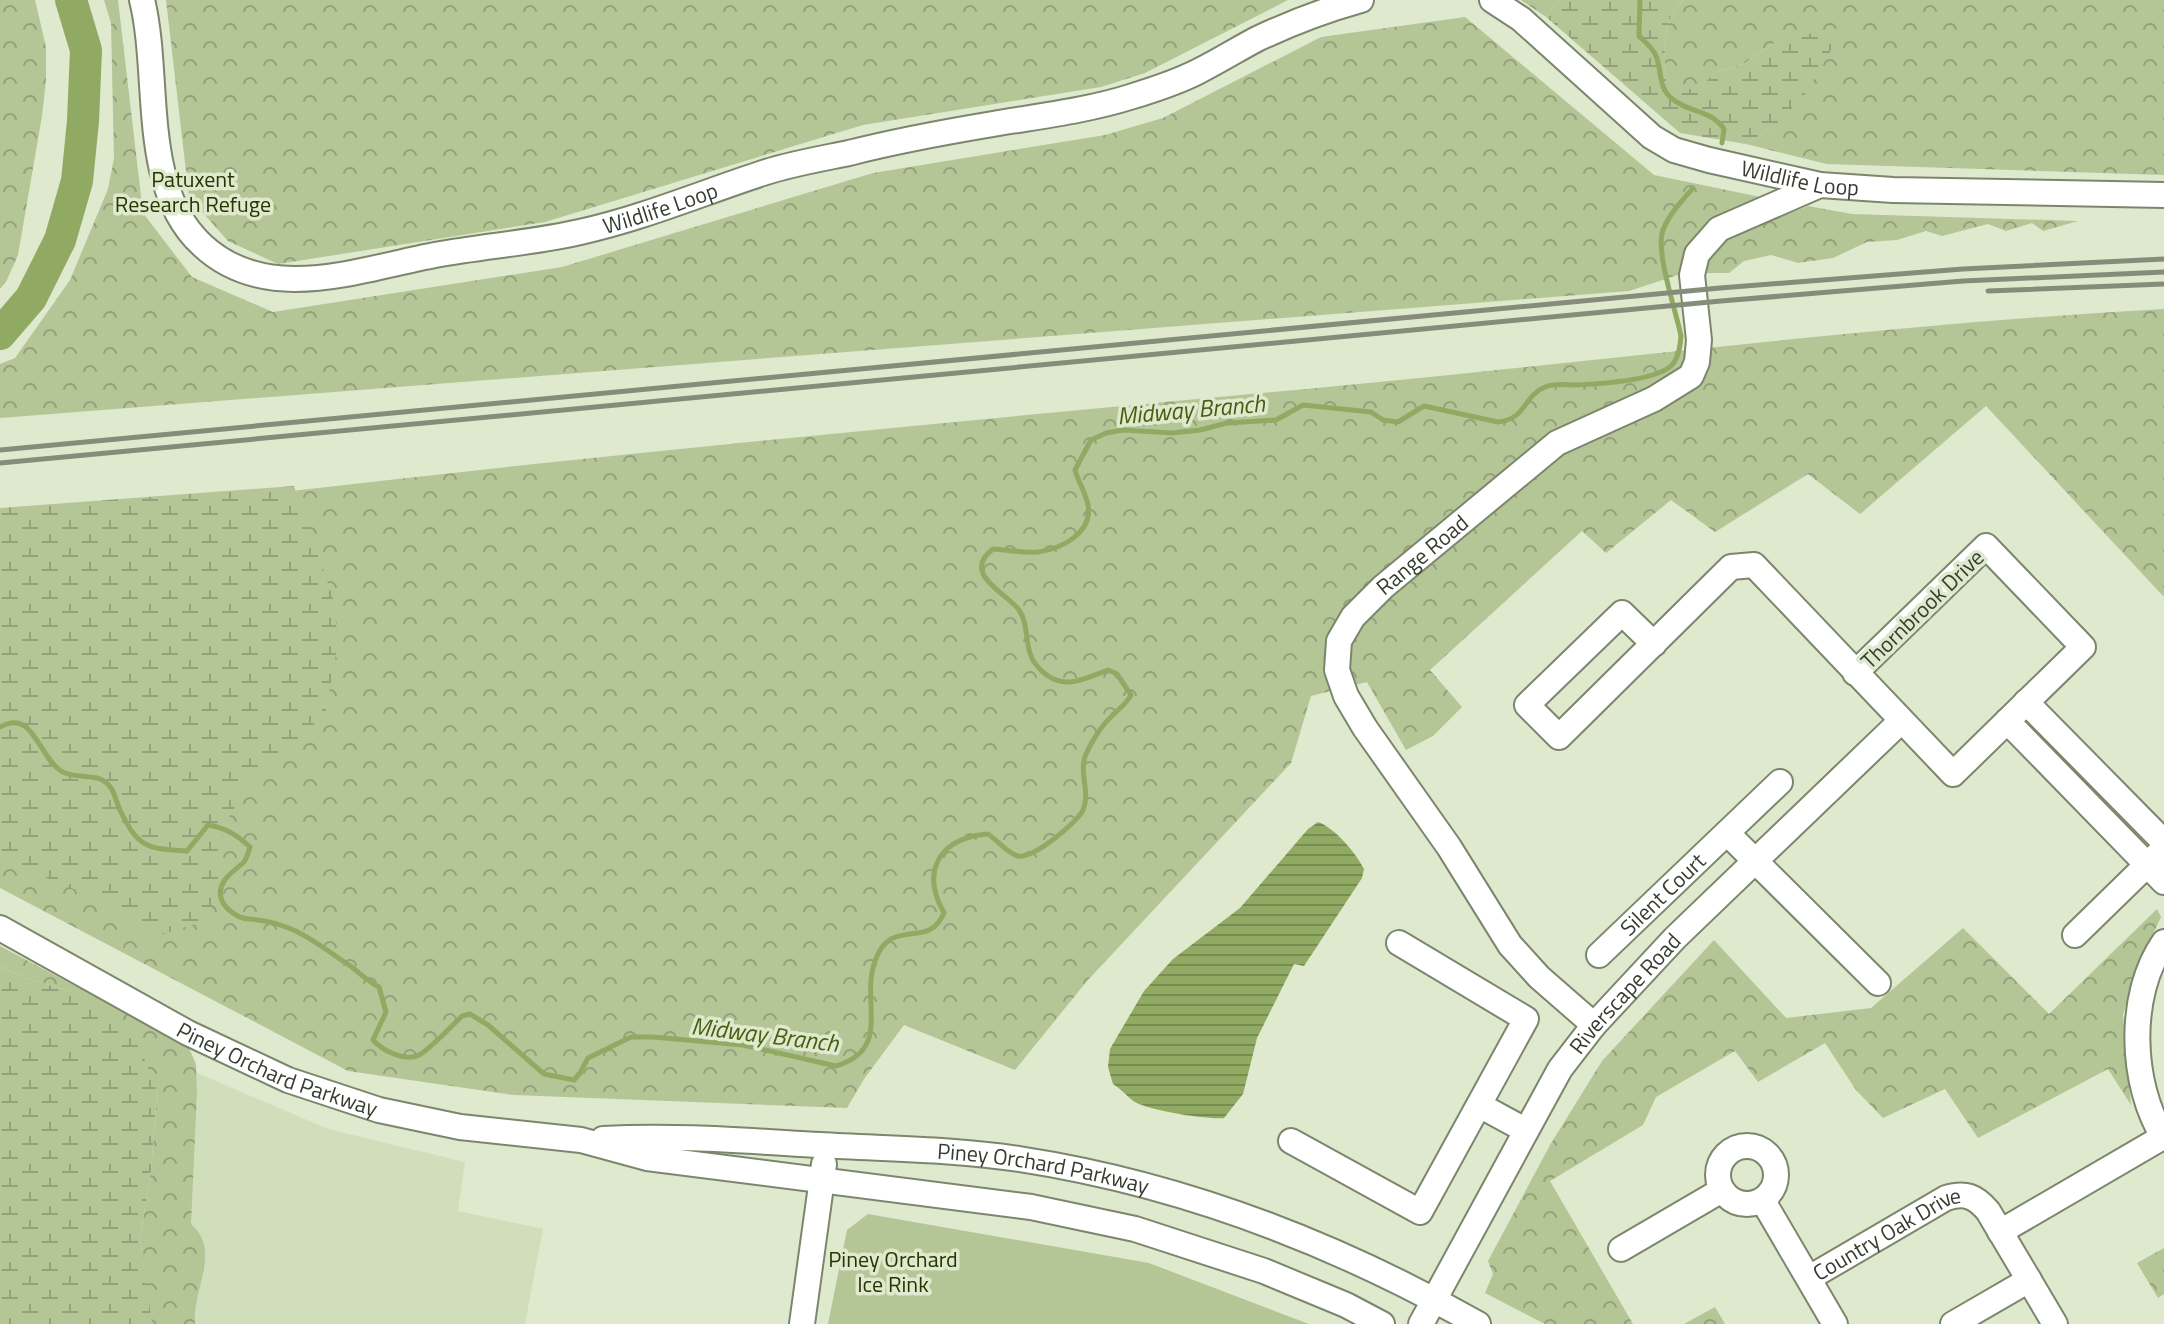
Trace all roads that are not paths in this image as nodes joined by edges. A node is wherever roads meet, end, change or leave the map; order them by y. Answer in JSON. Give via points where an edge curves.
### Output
{"nodes":[{"id":1,"x":142,"y":0,"type":"edge"},
{"id":2,"x":1361,"y":0,"type":"edge"},
{"id":3,"x":1492,"y":0,"type":"edge"},
{"id":4,"x":1820,"y":185,"type":"junction"},
{"id":5,"x":2164,"y":195,"type":"edge"},
{"id":6,"x":1654,"y":644,"type":"junction"},
{"id":7,"x":1855,"y":673,"type":"junction"},
{"id":8,"x":2026,"y":702,"type":"junction"},
{"id":9,"x":1901,"y":721,"type":"junction"},
{"id":10,"x":2007,"y":721,"type":"junction"},
{"id":11,"x":1780,"y":782,"type":"dead end"},
{"id":12,"x":1727,"y":833,"type":"junction"},
{"id":13,"x":2160,"y":859,"type":"edge"},
{"id":14,"x":1755,"y":861,"type":"junction"},
{"id":15,"x":0,"y":928,"type":"edge"},
{"id":16,"x":2075,"y":935,"type":"dead end"},
{"id":17,"x":2164,"y":942,"type":"edge"},
{"id":18,"x":1399,"y":943,"type":"dead end"},
{"id":19,"x":1599,"y":955,"type":"dead end"},
{"id":20,"x":1878,"y":983,"type":"dead end"},
{"id":21,"x":1594,"y":1025,"type":"junction"},
{"id":22,"x":1479,"y":1105,"type":"junction"},
{"id":23,"x":1525,"y":1130,"type":"junction"},
{"id":24,"x":2164,"y":1138,"type":"edge"},
{"id":25,"x":581,"y":1140,"type":"junction"},
{"id":26,"x":1291,"y":1141,"type":"dead end"},
{"id":27,"x":826,"y":1145,"type":"junction"},
{"id":28,"x":823,"y":1180,"type":"junction"},
{"id":29,"x":1722,"y":1190,"type":"junction"},
{"id":30,"x":1763,"y":1201,"type":"junction"},
{"id":31,"x":2000,"y":1232,"type":"junction"},
{"id":32,"x":1621,"y":1249,"type":"dead end"},
{"id":33,"x":1809,"y":1278,"type":"junction"},
{"id":34,"x":2029,"y":1280,"type":"junction"},
{"id":35,"x":1434,"y":1299,"type":"junction"},
{"id":36,"x":802,"y":1324,"type":"edge"},
{"id":37,"x":1382,"y":1324,"type":"edge"},
{"id":38,"x":1421,"y":1324,"type":"edge"},
{"id":39,"x":1478,"y":1324,"type":"edge"},
{"id":40,"x":1835,"y":1324,"type":"edge"},
{"id":41,"x":1953,"y":1324,"type":"edge"},
{"id":42,"x":2055,"y":1324,"type":"edge"}],
"edges":[{"from":1,"to":2,"type":"street","name":"Wildlife Loop","via":[[163,173],[183,222],[202,246],[229,264],[265,277],[303,280],[582,232],[764,173],[884,144],[1090,108],[1197,73],[1321,11]]},
{"from":3,"to":4,"type":"street","name":"Wildlife Loop","via":[[1674,150]]},
{"from":4,"to":5,"type":"street","name":"Wildlife Loop"},
{"from":4,"to":21,"type":"street","name":"Range Road","via":[[1719,229],[1697,254],[1692,275],[1699,340],[1691,376],[1654,399],[1557,443],[1383,587],[1353,617],[1339,641],[1337,670],[1365,728],[1510,945]]},
{"from":6,"to":6,"type":"street","via":[[1559,737],[1527,705],[1622,613]]},
{"from":6,"to":7,"type":"street","via":[[1731,567],[1754,565]]},
{"from":7,"to":8,"type":"street","name":"Thornbrook Drive","via":[[1986,546],[2083,647]]},
{"from":7,"to":9,"type":"street","name":"Thornbrook Drive"},
{"from":8,"to":10,"type":"street","name":"Thornbrook Drive"},
{"from":8,"to":13,"type":"street"},
{"from":9,"to":10,"type":"street","name":"Thornbrook Drive","via":[[1953,774]]},
{"from":9,"to":14,"type":"street","name":"Riverscape Road"},
{"from":10,"to":13,"type":"street"},
{"from":11,"to":12,"type":"street","name":"Silent Court"},
{"from":12,"to":14,"type":"street"},
{"from":12,"to":19,"type":"street","name":"Silent Court"},
{"from":13,"to":16,"type":"street"},
{"from":14,"to":20,"type":"street"},
{"from":14,"to":21,"type":"street","name":"Riverscape Road"},
{"from":15,"to":25,"type":"street","name":"Piney Orchard Parkway","via":[[188,1033],[288,1080],[379,1110],[460,1127]]},
{"from":17,"to":24,"type":"street","via":[[2140,999],[2138,1069]]},
{"from":18,"to":22,"type":"street","via":[[1526,1019]]},
{"from":21,"to":23,"type":"street","name":"Riverscape Road","via":[[1560,1069]]},
{"from":22,"to":23,"type":"street"},
{"from":22,"to":26,"type":"street","via":[[1420,1212]]},
{"from":23,"to":35,"type":"street","name":"Riverscape Road"},
{"from":24,"to":31,"type":"street"},
{"from":25,"to":27,"type":"street","name":"Piney Orchard Parkway","via":[[653,1136]]},
{"from":25,"to":28,"type":"street","name":"Piney Orchard Parkway","via":[[647,1158]]},
{"from":27,"to":28,"type":"street"},
{"from":27,"to":35,"type":"street","name":"Piney Orchard Parkway","via":[[1019,1159],[1095,1173],[1200,1200],[1286,1230]]},
{"from":28,"to":36,"type":"street"},
{"from":28,"to":37,"type":"street","name":"Piney Orchard Parkway","via":[[1004,1203],[1135,1229],[1264,1271]]},
{"from":29,"to":30,"type":"street","via":[[1742,1204]]},
{"from":29,"to":30,"type":"street","via":[[1718,1170],[1723,1159],[1732,1150],[1753,1147],[1772,1159],[1776,1170],[1772,1192]]},
{"from":29,"to":32,"type":"street"},
{"from":30,"to":33,"type":"street"},
{"from":31,"to":33,"type":"street","name":"Country Oak Drive","via":[[1980,1201],[1957,1195]]},
{"from":31,"to":34,"type":"street","name":"Country Oak Drive"},
{"from":33,"to":40,"type":"street","name":"Country Oak Drive"},
{"from":34,"to":41,"type":"street"},
{"from":34,"to":42,"type":"street","name":"Country Oak Drive"},
{"from":35,"to":38,"type":"street","name":"Riverscape Road"},
{"from":35,"to":39,"type":"street","name":"Piney Orchard Parkway"}]}
